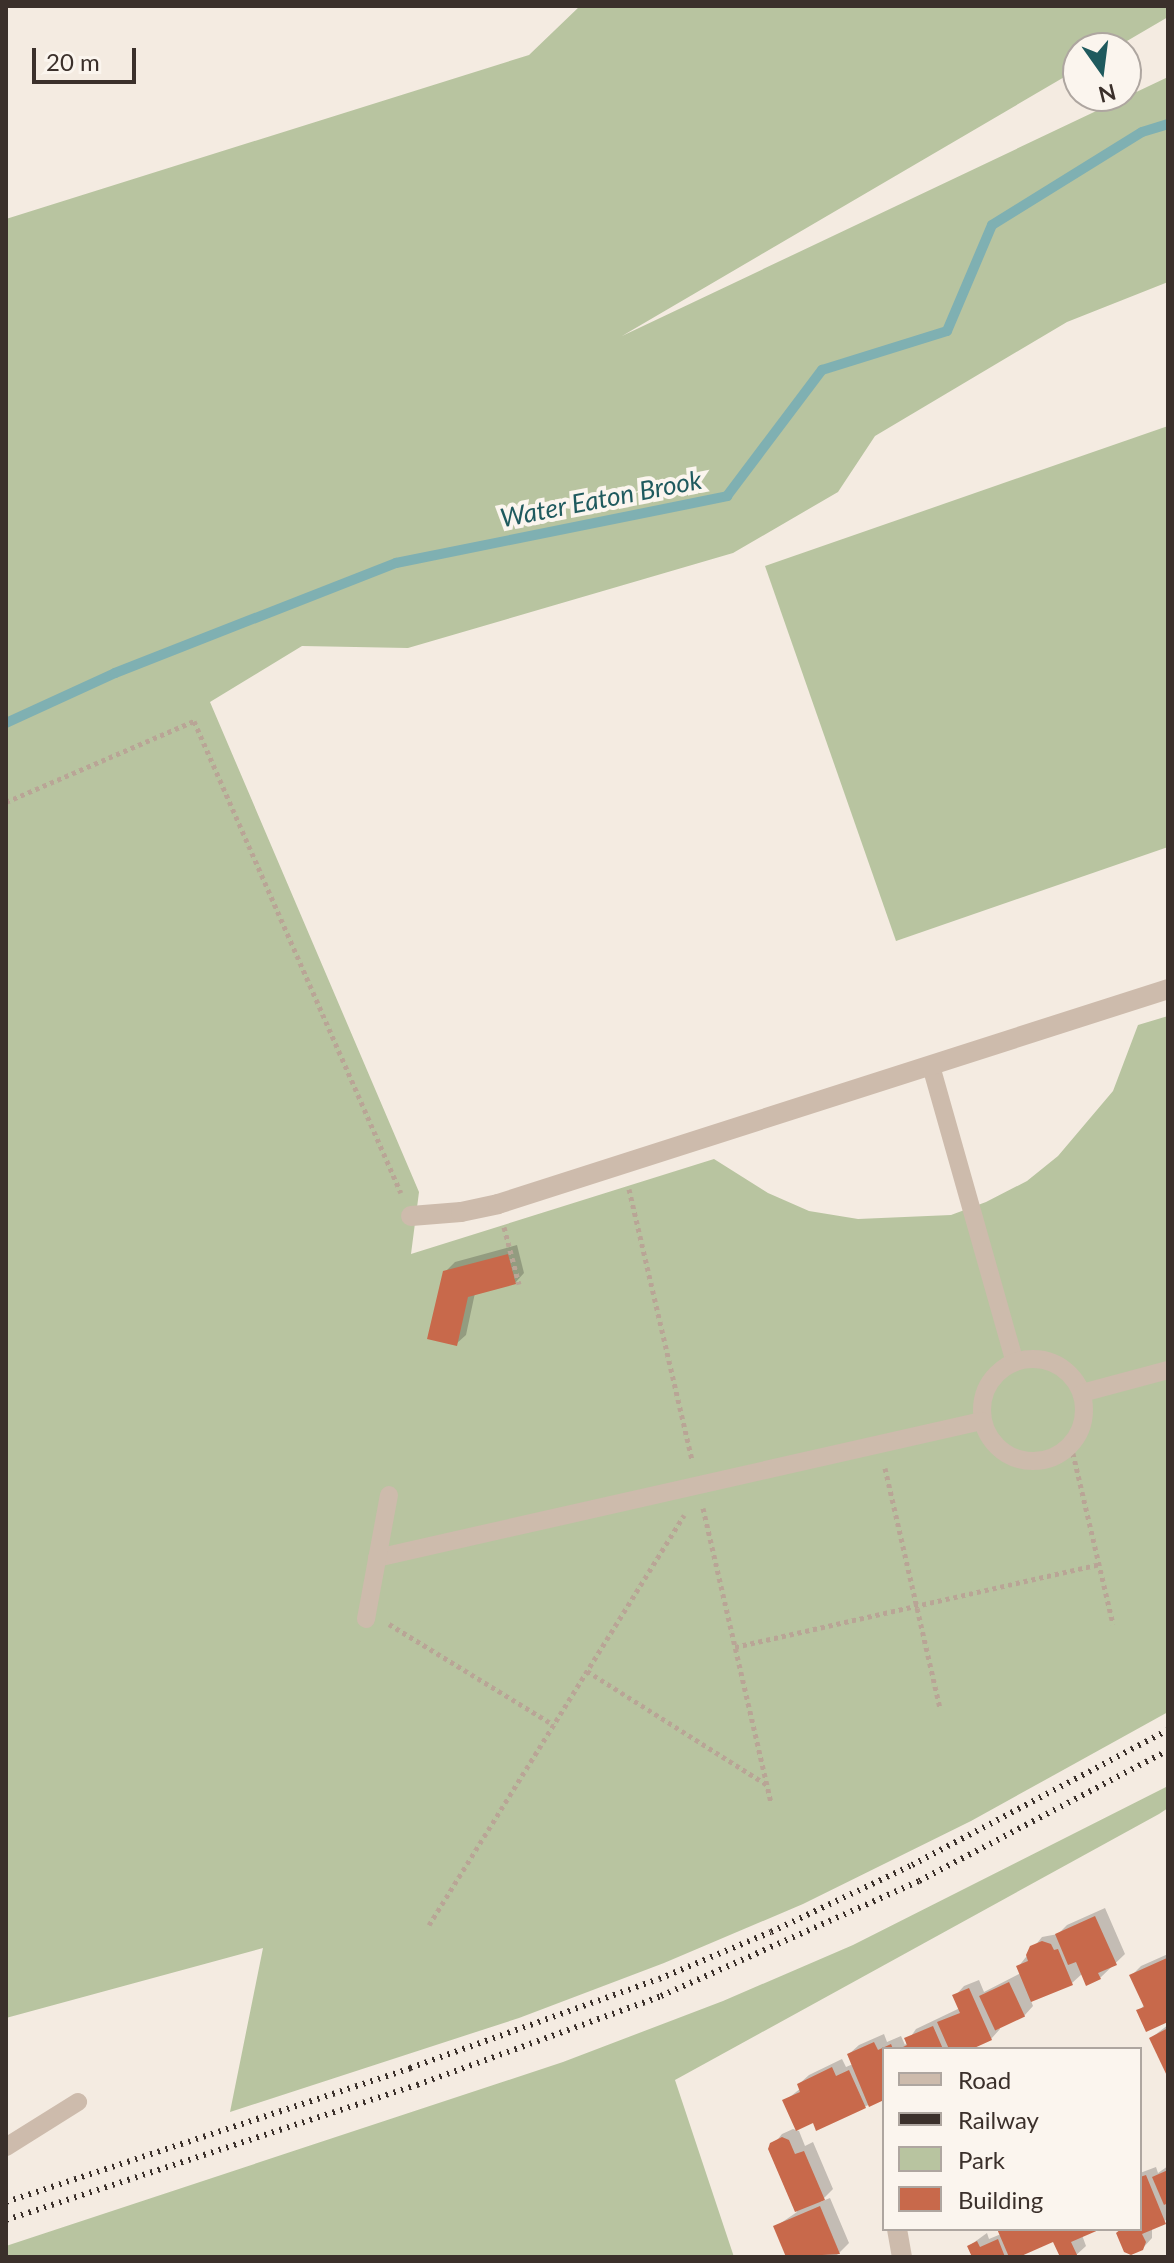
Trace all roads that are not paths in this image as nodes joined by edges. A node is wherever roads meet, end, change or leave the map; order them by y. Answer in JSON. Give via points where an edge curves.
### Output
{"nodes":[{"id":1,"x":1168,"y":989,"type":"edge"},
{"id":2,"x":931,"y":1066,"type":"junction"},
{"id":3,"x":411,"y":1216,"type":"road end"},
{"id":4,"x":1015,"y":1362,"type":"junction"},
{"id":5,"x":1168,"y":1370,"type":"edge"},
{"id":6,"x":1082,"y":1393,"type":"junction"},
{"id":7,"x":982,"y":1421,"type":"junction"},
{"id":8,"x":389,"y":1495,"type":"dead end"},
{"id":9,"x":377,"y":1558,"type":"junction"},
{"id":10,"x":367,"y":1615,"type":"road end"},
{"id":11,"x":78,"y":2102,"type":"dead end"},
{"id":12,"x":6,"y":2147,"type":"edge"},
{"id":13,"x":897,"y":2231,"type":"edge"},
{"id":14,"x":902,"y":2257,"type":"edge"}],
"edges":[{"from":1,"to":2,"type":"street"},
{"from":2,"to":3,"type":"street","via":[[498,1204]]},
{"from":2,"to":4,"type":"lane"},
{"from":4,"to":6,"type":"lane","via":[[1031,1359],[1062,1367]]},
{"from":4,"to":7,"type":"lane","via":[[991,1379],[981,1406]]},
{"from":5,"to":6,"type":"lane"},
{"from":6,"to":7,"type":"lane","via":[[1084,1420],[1071,1445],[1058,1455],[1027,1462],[997,1448]]},
{"from":7,"to":9,"type":"lane"},
{"from":8,"to":9,"type":"lane"},
{"from":9,"to":10,"type":"lane"},
{"from":11,"to":12,"type":"lane"},
{"from":13,"to":14,"type":"street"}]}
